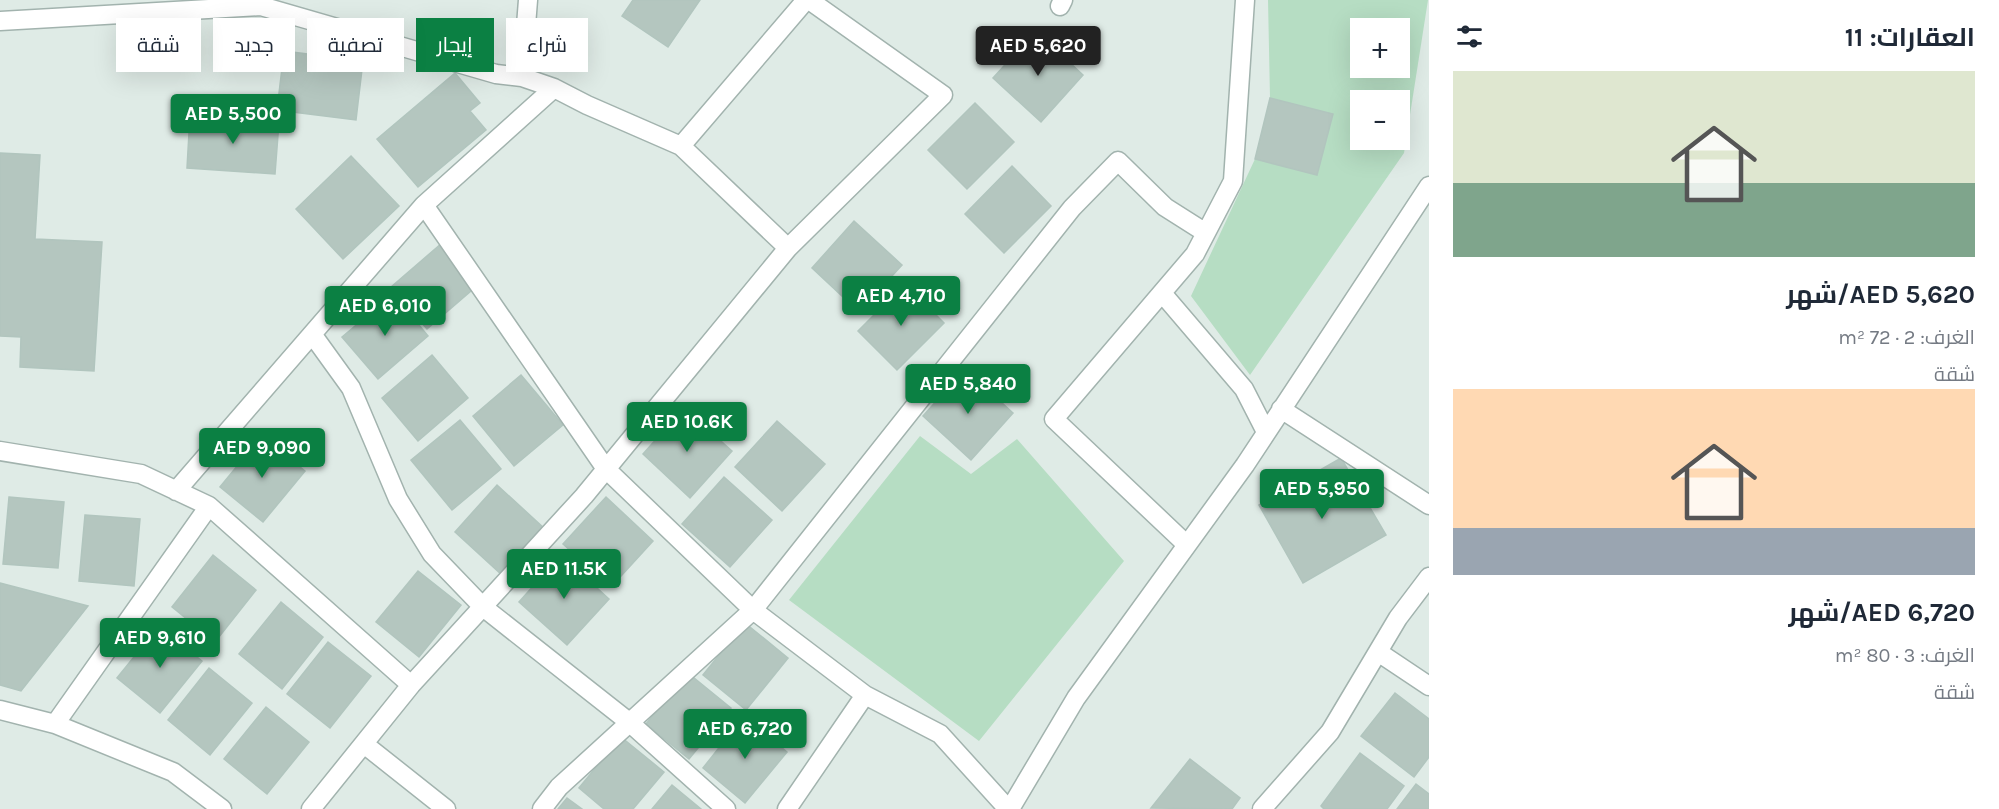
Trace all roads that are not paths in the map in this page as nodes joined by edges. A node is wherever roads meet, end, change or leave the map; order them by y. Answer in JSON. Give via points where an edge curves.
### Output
{"nodes":[{"id":1,"x":528,"y":0,"type":"edge"},
{"id":2,"x":808,"y":0,"type":"edge"},
{"id":3,"x":1245,"y":0,"type":"edge"},
{"id":4,"x":261,"y":3,"type":"edge"},
{"id":5,"x":0,"y":21,"type":"edge"},
{"id":6,"x":522,"y":77,"type":"junction"},
{"id":7,"x":554,"y":88,"type":"junction"},
{"id":8,"x":681,"y":146,"type":"junction"},
{"id":9,"x":1429,"y":186,"type":"edge"},
{"id":10,"x":424,"y":205,"type":"junction"},
{"id":11,"x":1206,"y":233,"type":"junction"},
{"id":12,"x":788,"y":248,"type":"junction"},
{"id":13,"x":1162,"y":293,"type":"junction"},
{"id":14,"x":312,"y":334,"type":"junction"},
{"id":15,"x":1281,"y":409,"type":"junction"},
{"id":16,"x":1266,"y":432,"type":"junction"},
{"id":17,"x":0,"y":451,"type":"edge"},
{"id":18,"x":606,"y":469,"type":"junction"},
{"id":19,"x":176,"y":491,"type":"junction"},
{"id":20,"x":1429,"y":505,"type":"edge"},
{"id":21,"x":209,"y":506,"type":"junction"},
{"id":22,"x":1187,"y":545,"type":"junction"},
{"id":23,"x":1429,"y":577,"type":"edge"},
{"id":24,"x":483,"y":607,"type":"junction"},
{"id":25,"x":753,"y":610,"type":"junction"},
{"id":26,"x":1378,"y":652,"type":"junction"},
{"id":27,"x":411,"y":686,"type":"junction"},
{"id":28,"x":1429,"y":686,"type":"edge"},
{"id":29,"x":865,"y":695,"type":"junction"},
{"id":30,"x":0,"y":710,"type":"edge"},
{"id":31,"x":628,"y":722,"type":"junction"},
{"id":32,"x":56,"y":724,"type":"junction"},
{"id":33,"x":364,"y":744,"type":"junction"},
{"id":34,"x":222,"y":809,"type":"edge"},
{"id":35,"x":311,"y":809,"type":"edge"},
{"id":36,"x":446,"y":809,"type":"edge"},
{"id":37,"x":542,"y":809,"type":"edge"},
{"id":38,"x":726,"y":809,"type":"edge"},
{"id":39,"x":787,"y":809,"type":"edge"},
{"id":40,"x":1009,"y":809,"type":"edge"},
{"id":41,"x":1262,"y":809,"type":"edge"}],
"edges":[{"from":1,"to":6,"type":"street"},
{"from":2,"to":8,"type":"street"},
{"from":2,"to":12,"type":"street","via":[[943,95]]},
{"from":3,"to":11,"type":"street","via":[[1233,181]]},
{"from":4,"to":5,"type":"street"},
{"from":4,"to":6,"type":"street","via":[[496,74]]},
{"from":6,"to":7,"type":"street"},
{"from":7,"to":8,"type":"street"},
{"from":7,"to":10,"type":"street"},
{"from":8,"to":12,"type":"street"},
{"from":9,"to":15,"type":"street"},
{"from":10,"to":14,"type":"street"},
{"from":10,"to":18,"type":"street"},
{"from":11,"to":13,"type":"street"},
{"from":11,"to":25,"type":"street","via":[[1165,207],[1118,160],[1072,208]]},
{"from":12,"to":18,"type":"street"},
{"from":13,"to":16,"type":"street","via":[[1244,389]]},
{"from":13,"to":22,"type":"street","via":[[1054,419]]},
{"from":14,"to":19,"type":"street"},
{"from":14,"to":24,"type":"street","via":[[351,388],[398,499],[432,554]]},
{"from":15,"to":16,"type":"street"},
{"from":15,"to":20,"type":"street"},
{"from":16,"to":22,"type":"street"},
{"from":17,"to":19,"type":"street","via":[[141,474]]},
{"from":18,"to":24,"type":"street"},
{"from":18,"to":25,"type":"street"},
{"from":19,"to":21,"type":"street"},
{"from":21,"to":27,"type":"street"},
{"from":21,"to":32,"type":"street"},
{"from":22,"to":40,"type":"street","via":[[1076,698]]},
{"from":23,"to":26,"type":"street"},
{"from":24,"to":27,"type":"street"},
{"from":24,"to":31,"type":"street"},
{"from":25,"to":29,"type":"street"},
{"from":25,"to":31,"type":"street"},
{"from":26,"to":28,"type":"street"},
{"from":26,"to":41,"type":"street","via":[[1330,732]]},
{"from":27,"to":33,"type":"street"},
{"from":29,"to":39,"type":"street"},
{"from":29,"to":40,"type":"street","via":[[940,734]]},
{"from":30,"to":32,"type":"street"},
{"from":31,"to":37,"type":"street","via":[[559,787]]},
{"from":31,"to":38,"type":"street"},
{"from":32,"to":34,"type":"street","via":[[173,772]]},
{"from":33,"to":35,"type":"street"},
{"from":33,"to":36,"type":"street"}]}
